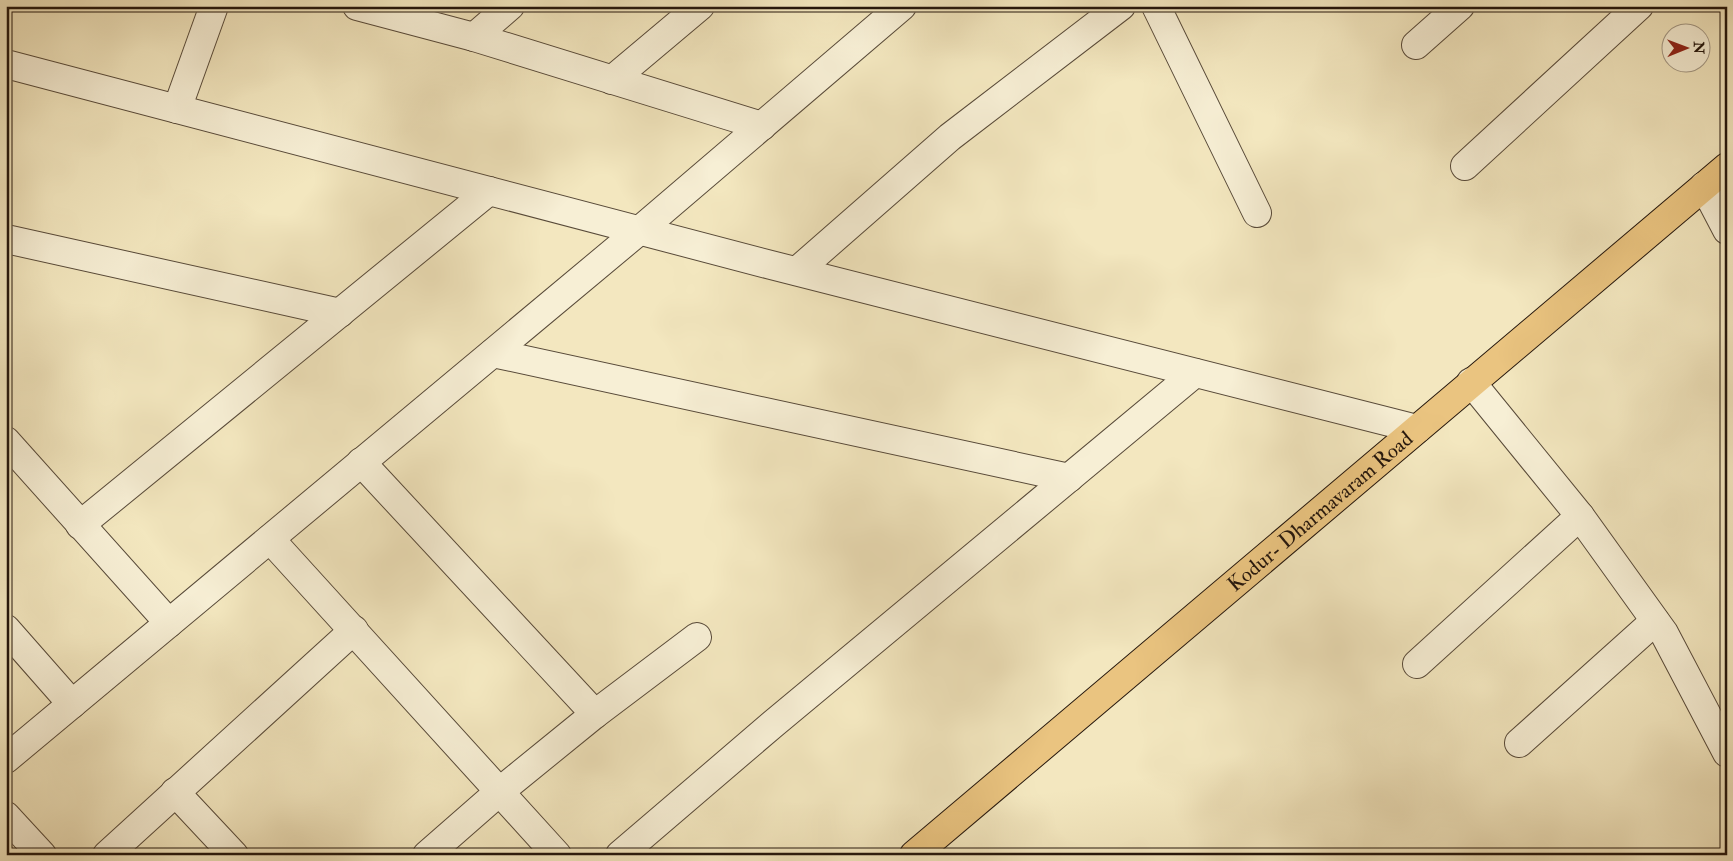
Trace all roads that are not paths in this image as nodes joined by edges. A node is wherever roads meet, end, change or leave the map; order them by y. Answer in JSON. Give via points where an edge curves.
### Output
{"nodes":[{"id":1,"x":214,"y":6,"type":"edge"},
{"id":2,"x":357,"y":6,"type":"edge"},
{"id":3,"x":510,"y":6,"type":"edge"},
{"id":4,"x":700,"y":6,"type":"edge"},
{"id":5,"x":902,"y":6,"type":"edge"},
{"id":6,"x":1121,"y":6,"type":"edge"},
{"id":7,"x":1156,"y":6,"type":"edge"},
{"id":8,"x":1460,"y":6,"type":"edge"},
{"id":9,"x":1639,"y":6,"type":"edge"},
{"id":10,"x":474,"y":37,"type":"junction"},
{"id":11,"x":1416,"y":45,"type":"dead end"},
{"id":12,"x":6,"y":64,"type":"edge"},
{"id":13,"x":612,"y":80,"type":"junction"},
{"id":14,"x":177,"y":109,"type":"junction"},
{"id":15,"x":762,"y":126,"type":"junction"},
{"id":16,"x":1465,"y":166,"type":"dead end"},
{"id":17,"x":1727,"y":167,"type":"edge"},
{"id":18,"x":1704,"y":186,"type":"junction"},
{"id":19,"x":489,"y":191,"type":"junction"},
{"id":20,"x":1257,"y":213,"type":"dead end"},
{"id":21,"x":640,"y":230,"type":"junction"},
{"id":22,"x":1727,"y":230,"type":"edge"},
{"id":23,"x":6,"y":238,"type":"edge"},
{"id":24,"x":797,"y":271,"type":"junction"},
{"id":25,"x":340,"y":313,"type":"junction"},
{"id":26,"x":493,"y":353,"type":"junction"},
{"id":27,"x":1195,"y":373,"type":"junction"},
{"id":28,"x":1471,"y":382,"type":"junction"},
{"id":29,"x":1416,"y":429,"type":"junction"},
{"id":30,"x":6,"y":441,"type":"edge"},
{"id":31,"x":361,"y":462,"type":"junction"},
{"id":32,"x":1069,"y":478,"type":"junction"},
{"id":33,"x":1580,"y":516,"type":"junction"},
{"id":34,"x":80,"y":525,"type":"junction"},
{"id":35,"x":270,"y":538,"type":"junction"},
{"id":36,"x":1656,"y":621,"type":"junction"},
{"id":37,"x":169,"y":623,"type":"junction"},
{"id":38,"x":6,"y":629,"type":"edge"},
{"id":39,"x":354,"y":630,"type":"junction"},
{"id":40,"x":697,"y":637,"type":"dead end"},
{"id":41,"x":1416,"y":664,"type":"dead end"},
{"id":42,"x":72,"y":704,"type":"junction"},
{"id":43,"x":595,"y":714,"type":"junction"},
{"id":44,"x":1519,"y":743,"type":"dead end"},
{"id":45,"x":1727,"y":753,"type":"edge"},
{"id":46,"x":6,"y":759,"type":"edge"},
{"id":47,"x":175,"y":792,"type":"junction"},
{"id":48,"x":499,"y":792,"type":"junction"},
{"id":49,"x":6,"y":816,"type":"edge"},
{"id":50,"x":42,"y":855,"type":"edge"},
{"id":51,"x":107,"y":855,"type":"edge"},
{"id":52,"x":234,"y":855,"type":"edge"},
{"id":53,"x":427,"y":855,"type":"edge"},
{"id":54,"x":557,"y":855,"type":"edge"},
{"id":55,"x":620,"y":855,"type":"edge"},
{"id":56,"x":914,"y":855,"type":"edge"}],
"edges":[{"from":1,"to":14,"type":"street"},
{"from":2,"to":10,"type":"street"},
{"from":3,"to":10,"type":"street"},
{"from":4,"to":13,"type":"street"},
{"from":5,"to":15,"type":"street"},
{"from":6,"to":24,"type":"street","via":[[950,137]]},
{"from":7,"to":20,"type":"street"},
{"from":8,"to":11,"type":"street"},
{"from":9,"to":16,"type":"street"},
{"from":10,"to":13,"type":"street"},
{"from":12,"to":14,"type":"street"},
{"from":13,"to":15,"type":"street"},
{"from":14,"to":19,"type":"street"},
{"from":15,"to":21,"type":"street"},
{"from":17,"to":18,"type":"main road","name":"Kodur- Dharmavaram Road"},
{"from":18,"to":22,"type":"street"},
{"from":18,"to":28,"type":"main road","name":"Kodur- Dharmavaram Road"},
{"from":19,"to":21,"type":"street"},
{"from":19,"to":25,"type":"street"},
{"from":21,"to":24,"type":"street"},
{"from":21,"to":26,"type":"street"},
{"from":23,"to":25,"type":"street"},
{"from":24,"to":27,"type":"street"},
{"from":25,"to":34,"type":"street"},
{"from":26,"to":31,"type":"street"},
{"from":26,"to":32,"type":"street"},
{"from":27,"to":29,"type":"street"},
{"from":27,"to":32,"type":"street"},
{"from":28,"to":29,"type":"main road","name":"Kodur- Dharmavaram Road"},
{"from":28,"to":33,"type":"street"},
{"from":29,"to":56,"type":"main road","name":"Kodur- Dharmavaram Road"},
{"from":30,"to":34,"type":"street"},
{"from":31,"to":35,"type":"street"},
{"from":31,"to":43,"type":"street"},
{"from":32,"to":55,"type":"street"},
{"from":33,"to":36,"type":"street"},
{"from":33,"to":41,"type":"street"},
{"from":34,"to":37,"type":"street"},
{"from":35,"to":37,"type":"street"},
{"from":35,"to":39,"type":"street"},
{"from":36,"to":44,"type":"street"},
{"from":36,"to":45,"type":"street"},
{"from":37,"to":42,"type":"street"},
{"from":38,"to":42,"type":"street"},
{"from":39,"to":47,"type":"street"},
{"from":39,"to":48,"type":"street"},
{"from":40,"to":43,"type":"street"},
{"from":42,"to":46,"type":"street"},
{"from":43,"to":48,"type":"street"},
{"from":47,"to":51,"type":"street"},
{"from":47,"to":52,"type":"street"},
{"from":48,"to":53,"type":"street"},
{"from":48,"to":54,"type":"street"},
{"from":49,"to":50,"type":"street"}]}
